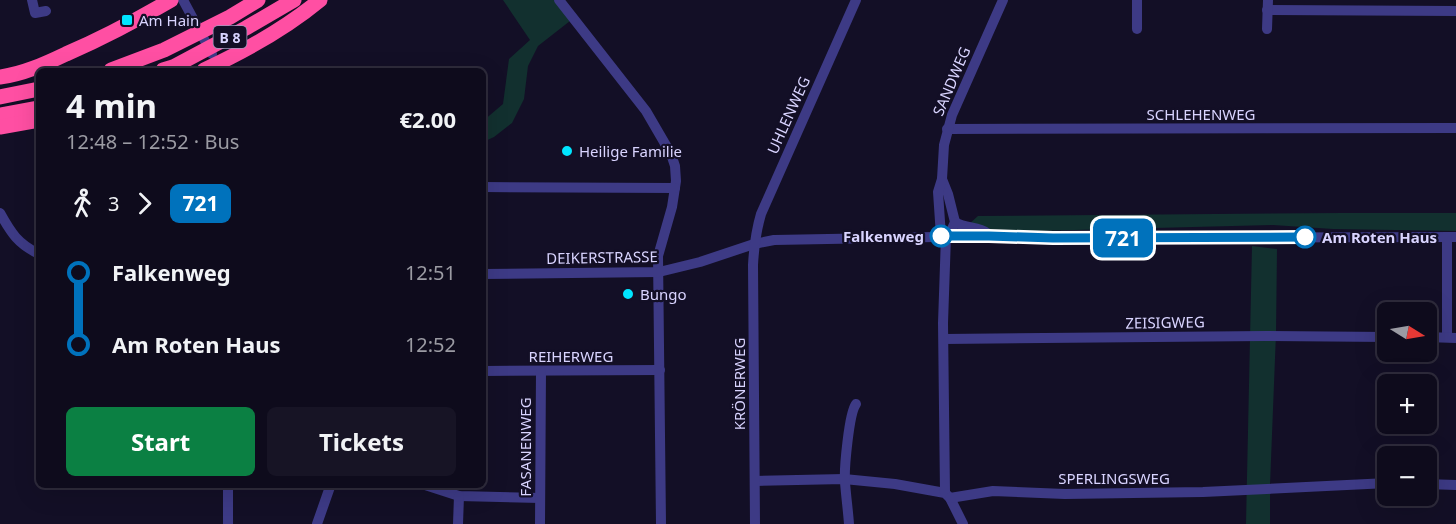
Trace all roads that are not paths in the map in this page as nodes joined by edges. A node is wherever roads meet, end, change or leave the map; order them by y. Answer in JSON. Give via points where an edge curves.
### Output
{"nodes":[{"id":1,"x":32,"y":0,"type":"edge"},
{"id":2,"x":171,"y":0,"type":"edge"},
{"id":3,"x":183,"y":0,"type":"edge"},
{"id":4,"x":258,"y":0,"type":"edge"},
{"id":5,"x":294,"y":0,"type":"edge"},
{"id":6,"x":320,"y":0,"type":"edge"},
{"id":7,"x":559,"y":0,"type":"edge"},
{"id":8,"x":856,"y":0,"type":"edge"},
{"id":9,"x":1004,"y":0,"type":"edge"},
{"id":10,"x":1137,"y":0,"type":"edge"},
{"id":11,"x":1268,"y":5,"type":"edge"},
{"id":12,"x":1353,"y":5,"type":"edge"},
{"id":13,"x":46,"y":11,"type":"dead end"},
{"id":14,"x":1456,"y":11,"type":"edge"},
{"id":15,"x":1137,"y":29,"type":"dead end"},
{"id":16,"x":1267,"y":29,"type":"dead end"},
{"id":17,"x":116,"y":68,"type":"edge"},
{"id":18,"x":170,"y":68,"type":"edge"},
{"id":19,"x":208,"y":68,"type":"edge"},
{"id":20,"x":219,"y":68,"type":"edge"},
{"id":21,"x":0,"y":77,"type":"edge"},
{"id":22,"x":36,"y":90,"type":"edge"},
{"id":23,"x":0,"y":97,"type":"edge"},
{"id":24,"x":36,"y":109,"type":"edge"},
{"id":25,"x":0,"y":115,"type":"edge"},
{"id":26,"x":36,"y":121,"type":"edge"},
{"id":27,"x":0,"y":127,"type":"edge"},
{"id":28,"x":1456,"y":128,"type":"edge"},
{"id":29,"x":947,"y":129,"type":"junction"},
{"id":30,"x":942,"y":179,"type":"junction"},
{"id":31,"x":486,"y":187,"type":"edge"},
{"id":32,"x":675,"y":188,"type":"junction"},
{"id":33,"x":0,"y":213,"type":"edge"},
{"id":34,"x":955,"y":222,"type":"junction"},
{"id":35,"x":4,"y":231,"type":"edge"},
{"id":36,"x":945,"y":236,"type":"junction"},
{"id":37,"x":989,"y":236,"type":"junction"},
{"id":38,"x":1452,"y":237,"type":"edge"},
{"id":39,"x":754,"y":244,"type":"junction"},
{"id":40,"x":36,"y":252,"type":"edge"},
{"id":41,"x":659,"y":272,"type":"junction"},
{"id":42,"x":486,"y":274,"type":"edge"},
{"id":43,"x":1377,"y":336,"type":"edge"},
{"id":44,"x":1452,"y":337,"type":"edge"},
{"id":45,"x":944,"y":339,"type":"junction"},
{"id":46,"x":660,"y":370,"type":"junction"},
{"id":47,"x":486,"y":371,"type":"edge"},
{"id":48,"x":541,"y":371,"type":"junction"},
{"id":49,"x":856,"y":404,"type":"dead end"},
{"id":50,"x":844,"y":479,"type":"junction"},
{"id":51,"x":755,"y":482,"type":"junction"},
{"id":52,"x":1377,"y":483,"type":"edge"},
{"id":53,"x":1437,"y":484,"type":"edge"},
{"id":54,"x":1456,"y":485,"type":"edge"},
{"id":55,"x":228,"y":488,"type":"edge"},
{"id":56,"x":330,"y":488,"type":"edge"},
{"id":57,"x":434,"y":488,"type":"edge"},
{"id":58,"x":948,"y":495,"type":"junction"},
{"id":59,"x":459,"y":496,"type":"junction"},
{"id":60,"x":540,"y":498,"type":"junction"},
{"id":61,"x":228,"y":524,"type":"edge"},
{"id":62,"x":317,"y":524,"type":"edge"},
{"id":63,"x":458,"y":524,"type":"edge"},
{"id":64,"x":540,"y":524,"type":"edge"},
{"id":65,"x":661,"y":524,"type":"edge"},
{"id":66,"x":755,"y":524,"type":"edge"},
{"id":67,"x":849,"y":524,"type":"edge"},
{"id":68,"x":963,"y":524,"type":"edge"}],
"edges":[{"from":1,"to":13,"type":"street","via":[[35,13]]},
{"from":2,"to":21,"type":"highway","via":[[84,46],[44,64]]},
{"from":3,"to":20,"type":"street"},
{"from":4,"to":17,"type":"highway","number":"B 8","via":[[164,50]]},
{"from":5,"to":18,"type":"highway","number":"B 8"},
{"from":6,"to":19,"type":"highway","via":[[290,23]]},
{"from":7,"to":32,"type":"street","via":[[654,123],[673,159]]},
{"from":8,"to":39,"type":"street","name":"UHLENWEG","via":[[761,214]]},
{"from":9,"to":29,"type":"street","name":"SANDWEG"},
{"from":10,"to":15,"type":"street"},
{"from":11,"to":12,"type":"street"},
{"from":11,"to":16,"type":"street"},
{"from":12,"to":14,"type":"street"},
{"from":22,"to":23,"type":"highway"},
{"from":24,"to":25,"type":"highway"},
{"from":26,"to":27,"type":"highway"},
{"from":28,"to":29,"type":"street","name":"SCHLEHENWEG"},
{"from":29,"to":30,"type":"street","name":"SANDWEG"},
{"from":30,"to":34,"type":"street","name":"SANDWEG"},
{"from":30,"to":36,"type":"street","name":"SANDWEG","via":[[938,192]]},
{"from":31,"to":32,"type":"street"},
{"from":32,"to":41,"type":"street","via":[[658,256]]},
{"from":33,"to":35,"type":"street"},
{"from":34,"to":36,"type":"street"},
{"from":34,"to":37,"type":"street"},
{"from":35,"to":40,"type":"street"},
{"from":36,"to":37,"type":"street"},
{"from":36,"to":39,"type":"street","via":[[774,240]]},
{"from":36,"to":45,"type":"street"},
{"from":37,"to":38,"type":"street"},
{"from":38,"to":44,"type":"street"},
{"from":39,"to":41,"type":"street","name":"DEIKERSTRASSE"},
{"from":39,"to":51,"type":"street","name":"KRÖNERWEG"},
{"from":41,"to":42,"type":"street","name":"DEIKERSTRASSE"},
{"from":41,"to":46,"type":"street"},
{"from":43,"to":45,"type":"street","name":"ZEISIGWEG"},
{"from":45,"to":58,"type":"street"},
{"from":46,"to":48,"type":"street","name":"REIHERWEG"},
{"from":46,"to":65,"type":"street"},
{"from":47,"to":48,"type":"street","name":"REIHERWEG"},
{"from":48,"to":60,"type":"street","name":"FASANENWEG"},
{"from":49,"to":50,"type":"street","via":[[850,419]]},
{"from":50,"to":51,"type":"street","name":"SPERLINGSWEG"},
{"from":50,"to":58,"type":"street","name":"SPERLINGSWEG"},
{"from":50,"to":67,"type":"street"},
{"from":51,"to":66,"type":"street","name":"KRÖNERWEG"},
{"from":52,"to":58,"type":"street","name":"SPERLINGSWEG","via":[[1251,491],[993,491]]},
{"from":53,"to":54,"type":"street"},
{"from":55,"to":61,"type":"street"},
{"from":56,"to":62,"type":"street"},
{"from":57,"to":59,"type":"street"},
{"from":58,"to":68,"type":"street"},
{"from":59,"to":60,"type":"street"},
{"from":59,"to":63,"type":"street"},
{"from":60,"to":64,"type":"street","name":"FASANENWEG"}]}
